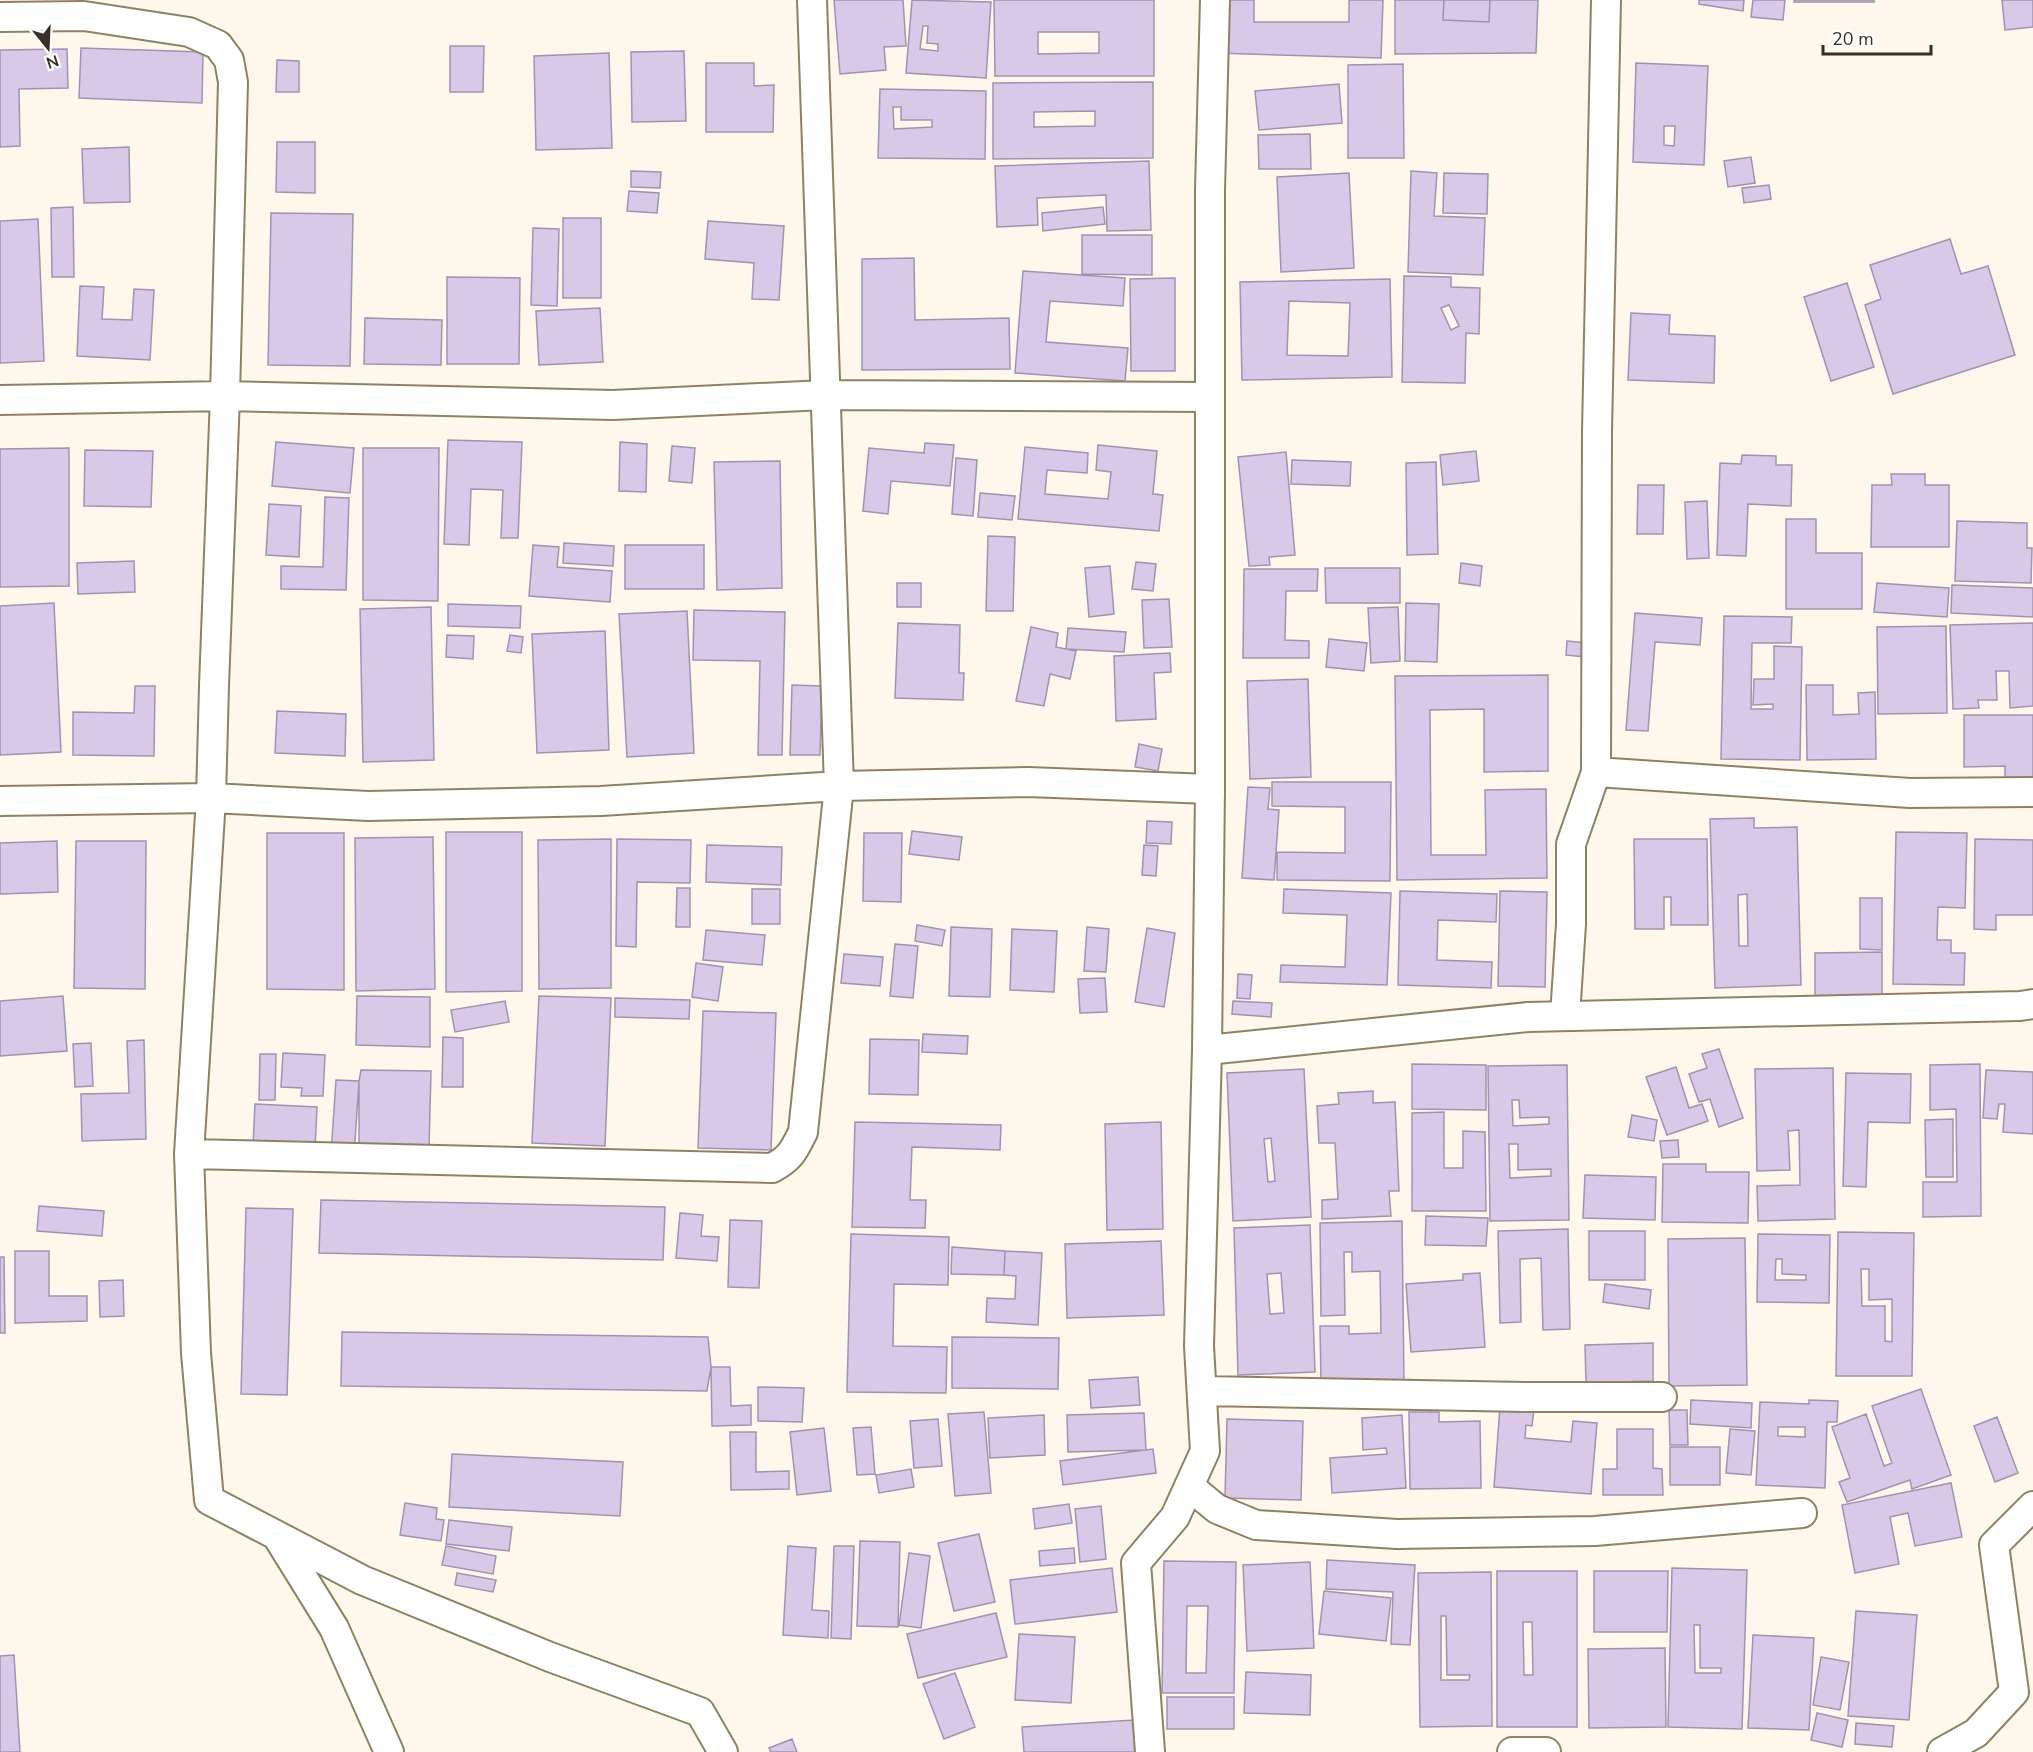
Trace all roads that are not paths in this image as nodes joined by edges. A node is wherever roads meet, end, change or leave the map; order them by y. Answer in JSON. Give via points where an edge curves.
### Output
{"nodes":[{"id":1,"x":812,"y":0,"type":"edge"},
{"id":2,"x":1215,"y":0,"type":"edge"},
{"id":3,"x":1606,"y":0,"type":"edge"},
{"id":4,"x":0,"y":17,"type":"edge"},
{"id":5,"x":825,"y":394,"type":"junction"},
{"id":6,"x":225,"y":396,"type":"junction"},
{"id":7,"x":1210,"y":397,"type":"junction"},
{"id":8,"x":0,"y":400,"type":"edge"},
{"id":9,"x":1596,"y":772,"type":"junction"},
{"id":10,"x":838,"y":786,"type":"junction"},
{"id":11,"x":1210,"y":789,"type":"junction"},
{"id":12,"x":2033,"y":792,"type":"edge"},
{"id":13,"x":212,"y":798,"type":"junction"},
{"id":14,"x":0,"y":801,"type":"edge"},
{"id":15,"x":2033,"y":1004,"type":"edge"},
{"id":16,"x":1565,"y":1016,"type":"junction"},
{"id":17,"x":1207,"y":1050,"type":"junction"},
{"id":18,"x":189,"y":1154,"type":"junction"},
{"id":19,"x":1202,"y":1391,"type":"junction"},
{"id":20,"x":1662,"y":1397,"type":"dead end"},
{"id":21,"x":1189,"y":1486,"type":"junction"},
{"id":22,"x":2033,"y":1506,"type":"edge"},
{"id":23,"x":1802,"y":1513,"type":"dead end"},
{"id":24,"x":276,"y":1534,"type":"junction"},
{"id":25,"x":389,"y":1752,"type":"edge"},
{"id":26,"x":723,"y":1752,"type":"edge"},
{"id":27,"x":1150,"y":1752,"type":"edge"},
{"id":28,"x":1512,"y":1752,"type":"edge"},
{"id":29,"x":1524,"y":1752,"type":"edge"},
{"id":30,"x":1546,"y":1752,"type":"edge"},
{"id":31,"x":1942,"y":1752,"type":"edge"}],
"edges":[{"from":1,"to":5,"type":"street"},
{"from":2,"to":7,"type":"street","via":[[1209,190]]},
{"from":3,"to":9,"type":"street","via":[[1597,432]]},
{"from":4,"to":6,"type":"street","via":[[84,16],[189,32],[218,45],[229,60],[232,82]]},
{"from":5,"to":6,"type":"street","via":[[614,405]]},
{"from":5,"to":7,"type":"street"},
{"from":5,"to":10,"type":"street"},
{"from":6,"to":8,"type":"street"},
{"from":6,"to":13,"type":"street"},
{"from":7,"to":11,"type":"street"},
{"from":9,"to":12,"type":"street","via":[[1910,793]]},
{"from":9,"to":16,"type":"street","via":[[1571,844]]},
{"from":10,"to":11,"type":"street","via":[[1028,782]]},
{"from":10,"to":13,"type":"street","via":[[601,801],[368,806]]},
{"from":10,"to":18,"type":"street","via":[[803,1132],[786,1161],[772,1168]]},
{"from":11,"to":17,"type":"street"},
{"from":13,"to":14,"type":"street"},
{"from":13,"to":18,"type":"street"},
{"from":15,"to":16,"type":"street"},
{"from":16,"to":17,"type":"street"},
{"from":17,"to":19,"type":"street","via":[[1199,1346]]},
{"from":18,"to":24,"type":"street","via":[[196,1353],[209,1500]]},
{"from":19,"to":20,"type":"street"},
{"from":19,"to":21,"type":"street","via":[[1205,1450]]},
{"from":21,"to":23,"type":"street","via":[[1217,1509],[1256,1525],[1397,1534],[1594,1532]]},
{"from":21,"to":27,"type":"street","via":[[1175,1517],[1136,1563]]},
{"from":22,"to":31,"type":"street","via":[[1994,1545],[2014,1692],[1976,1733]]},
{"from":24,"to":25,"type":"street","via":[[334,1628]]},
{"from":24,"to":26,"type":"street","via":[[373,1584],[549,1657],[700,1712]]},
{"from":28,"to":29,"type":"street"},
{"from":29,"to":30,"type":"street"}]}
